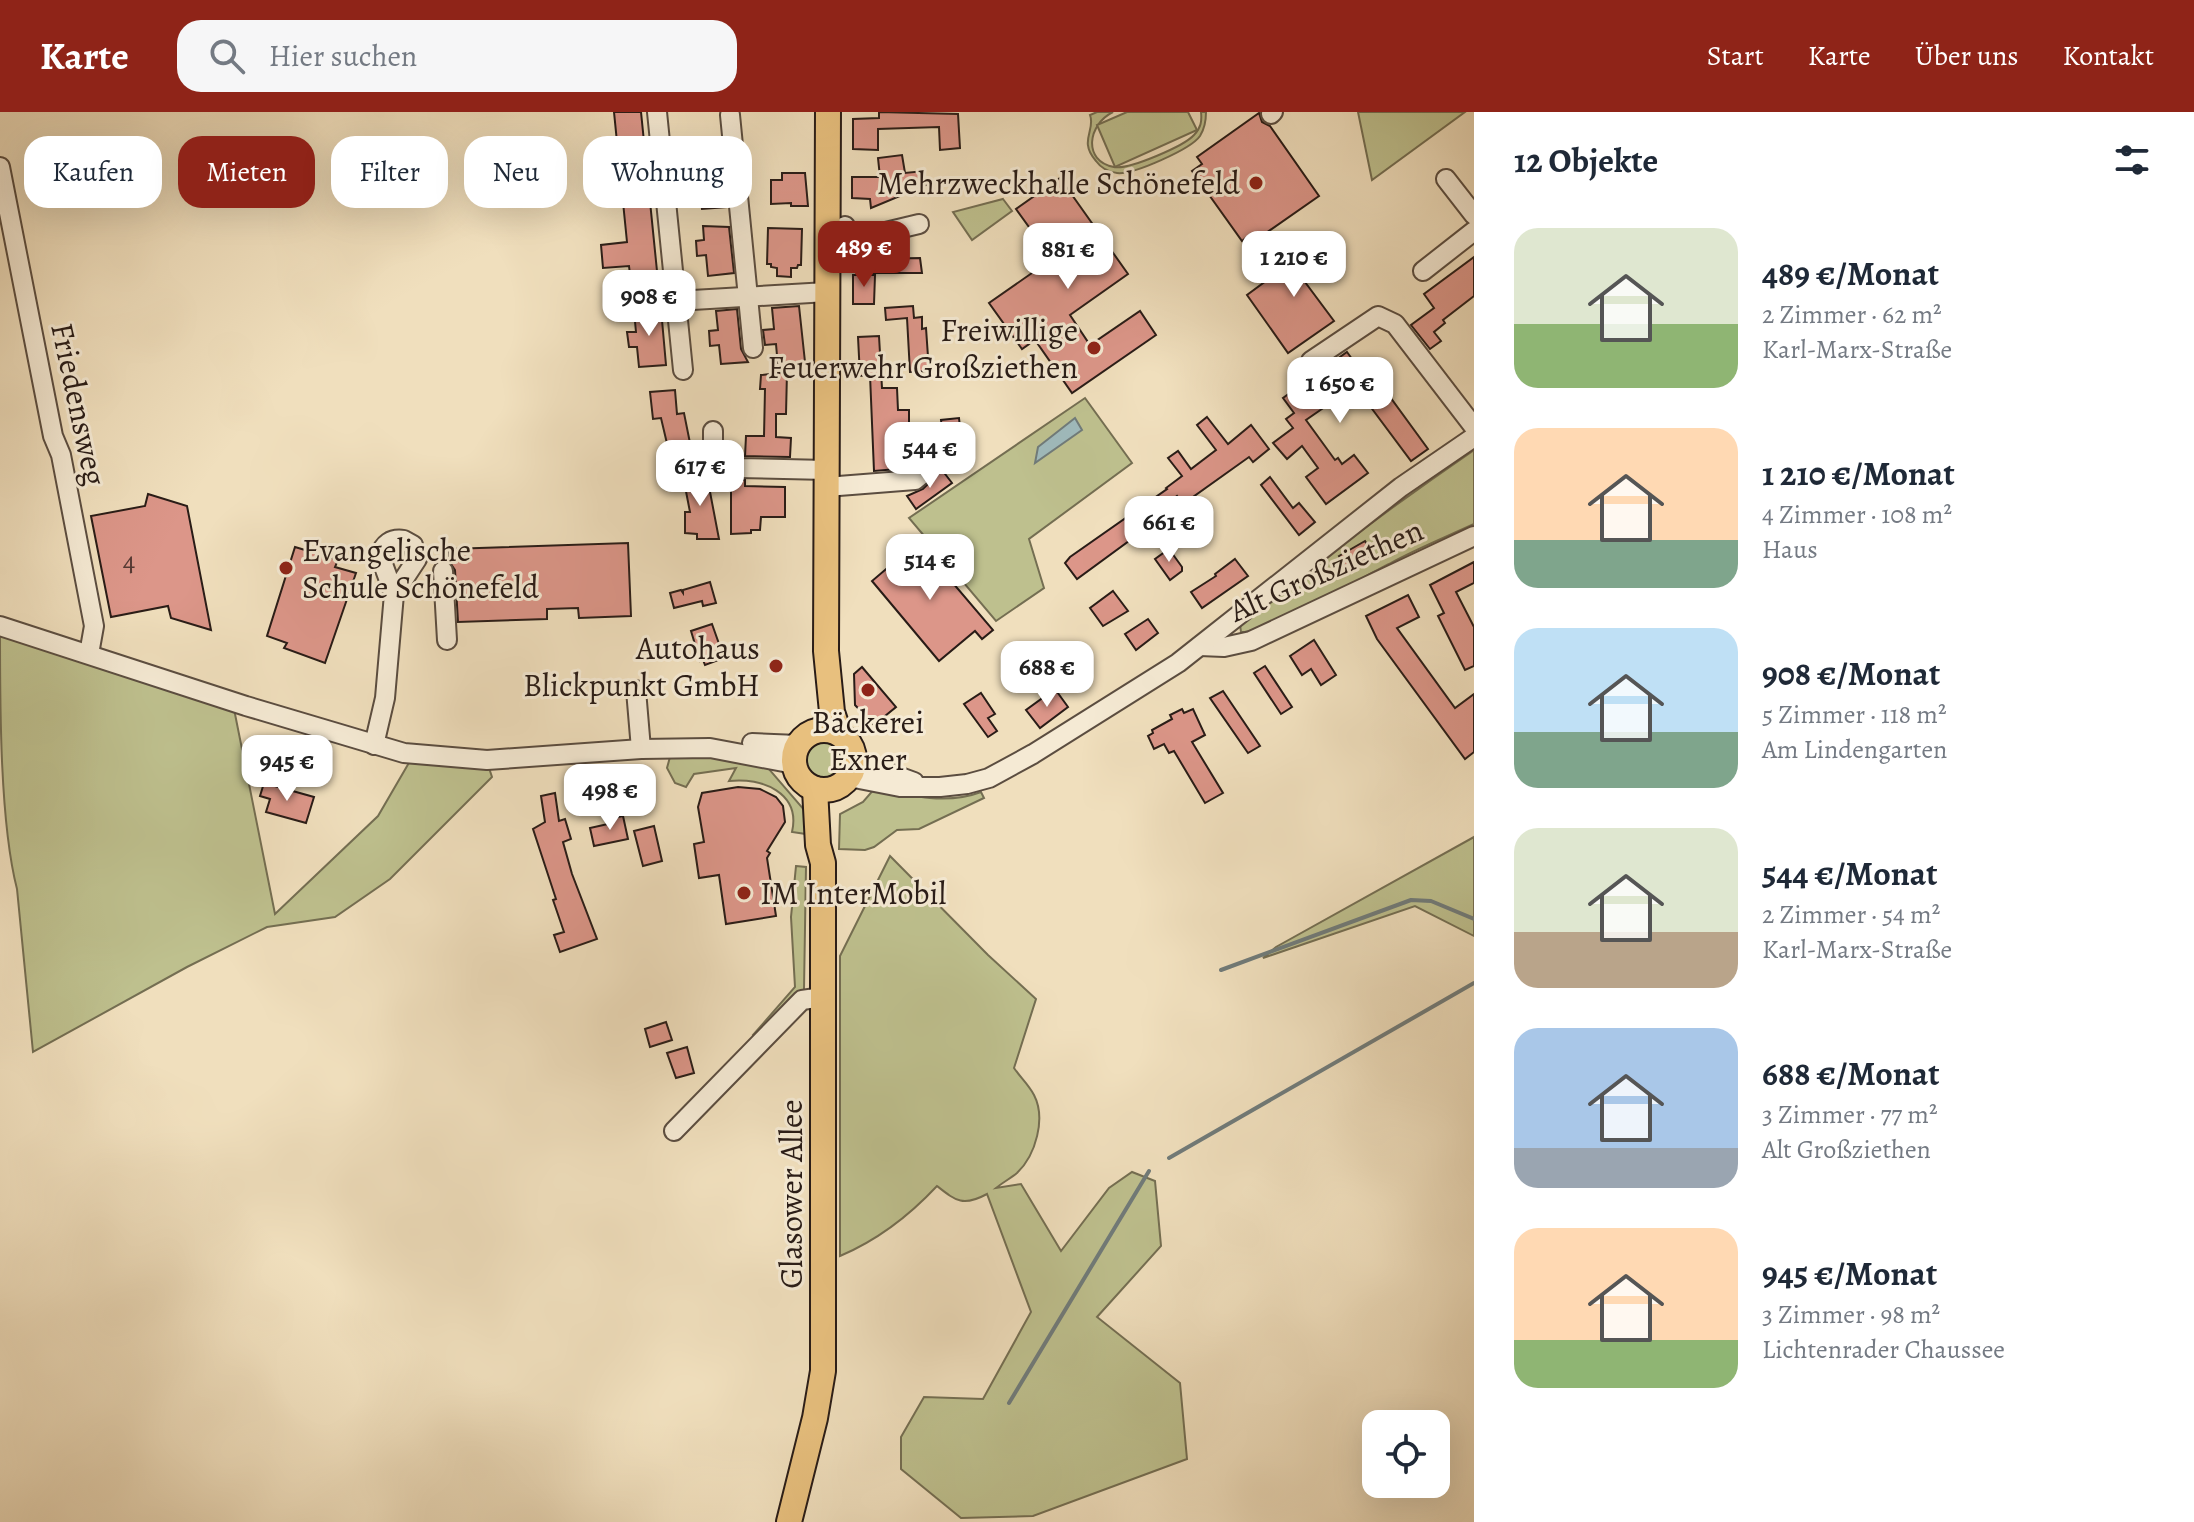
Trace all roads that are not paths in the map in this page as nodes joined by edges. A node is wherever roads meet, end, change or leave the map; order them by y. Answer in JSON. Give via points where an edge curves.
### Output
{"nodes":[{"id":1,"x":657,"y":112,"type":"edge"},
{"id":2,"x":828,"y":112,"type":"edge"},
{"id":3,"x":730,"y":115,"type":"dead end"},
{"id":4,"x":0,"y":167,"type":"edge"},
{"id":5,"x":1446,"y":179,"type":"dead end"},
{"id":6,"x":1474,"y":215,"type":"edge"},
{"id":7,"x":919,"y":224,"type":"dead end"},
{"id":8,"x":845,"y":226,"type":"dead end"},
{"id":9,"x":1474,"y":231,"type":"edge"},
{"id":10,"x":1423,"y":271,"type":"dead end"},
{"id":11,"x":827,"y":292,"type":"junction"},
{"id":12,"x":747,"y":295,"type":"junction"},
{"id":13,"x":676,"y":301,"type":"junction"},
{"id":14,"x":753,"y":348,"type":"dead end"},
{"id":15,"x":1311,"y":361,"type":"dead end"},
{"id":16,"x":683,"y":370,"type":"dead end"},
{"id":17,"x":1474,"y":427,"type":"edge"},
{"id":18,"x":713,"y":431,"type":"dead end"},
{"id":19,"x":920,"y":433,"type":"dead end"},
{"id":20,"x":1474,"y":437,"type":"edge"},
{"id":21,"x":826,"y":478,"type":"junction"},
{"id":22,"x":1474,"y":536,"type":"edge"},
{"id":23,"x":443,"y":571,"type":"dead end"},
{"id":24,"x":394,"y":594,"type":"dead end"},
{"id":25,"x":0,"y":626,"type":"edge"},
{"id":26,"x":447,"y":640,"type":"dead end"},
{"id":27,"x":1200,"y":646,"type":"junction"},
{"id":28,"x":89,"y":654,"type":"junction"},
{"id":29,"x":636,"y":690,"type":"dead end"},
{"id":30,"x":812,"y":743,"type":"junction"},
{"id":31,"x":374,"y":745,"type":"junction"},
{"id":32,"x":641,"y":749,"type":"junction"},
{"id":33,"x":838,"y":779,"type":"junction"},
{"id":34,"x":823,"y":997,"type":"junction"},
{"id":35,"x":674,"y":1131,"type":"dead end"},
{"id":36,"x":789,"y":1522,"type":"edge"}],
"edges":[{"from":1,"to":13,"type":"street"},
{"from":2,"to":11,"type":"main road"},
{"from":3,"to":12,"type":"street"},
{"from":4,"to":28,"type":"street","name":"Friedensweg","via":[[94,626]]},
{"from":5,"to":6,"type":"street"},
{"from":7,"to":8,"type":"street","via":[[848,241]]},
{"from":9,"to":10,"type":"street"},
{"from":11,"to":12,"type":"street"},
{"from":11,"to":21,"type":"main road"},
{"from":12,"to":13,"type":"street"},
{"from":12,"to":14,"type":"street"},
{"from":13,"to":16,"type":"street"},
{"from":15,"to":17,"type":"street","via":[[1378,316],[1395,324]]},
{"from":18,"to":21,"type":"street","via":[[713,456],[722,464]]},
{"from":19,"to":21,"type":"street","via":[[921,475],[915,480]]},
{"from":20,"to":27,"type":"street","name":"Alt Großziethen","via":[[1401,487]]},
{"from":21,"to":30,"type":"main road","via":[[826,651]]},
{"from":22,"to":27,"type":"street","name":"Alt Großziethen","via":[[1251,641]]},
{"from":23,"to":26,"type":"street"},
{"from":24,"to":31,"type":"street","via":[[385,698]]},
{"from":25,"to":28,"type":"street"},
{"from":27,"to":33,"type":"street","name":"Alt Großziethen","via":[[989,778],[954,786],[900,787]]},
{"from":28,"to":31,"type":"street"},
{"from":29,"to":32,"type":"street"},
{"from":30,"to":32,"type":"street"},
{"from":30,"to":33,"type":"main road","via":[[850,745]]},
{"from":30,"to":33,"type":"main road","via":[[801,779]]},
{"from":31,"to":32,"type":"street","via":[[458,759]]},
{"from":33,"to":34,"type":"main road","name":"Glasower Allee","via":[[823,863]]},
{"from":34,"to":35,"type":"street","via":[[802,1000]]},
{"from":34,"to":36,"type":"main road","name":"Glasower Allee","via":[[823,1371]]}]}
